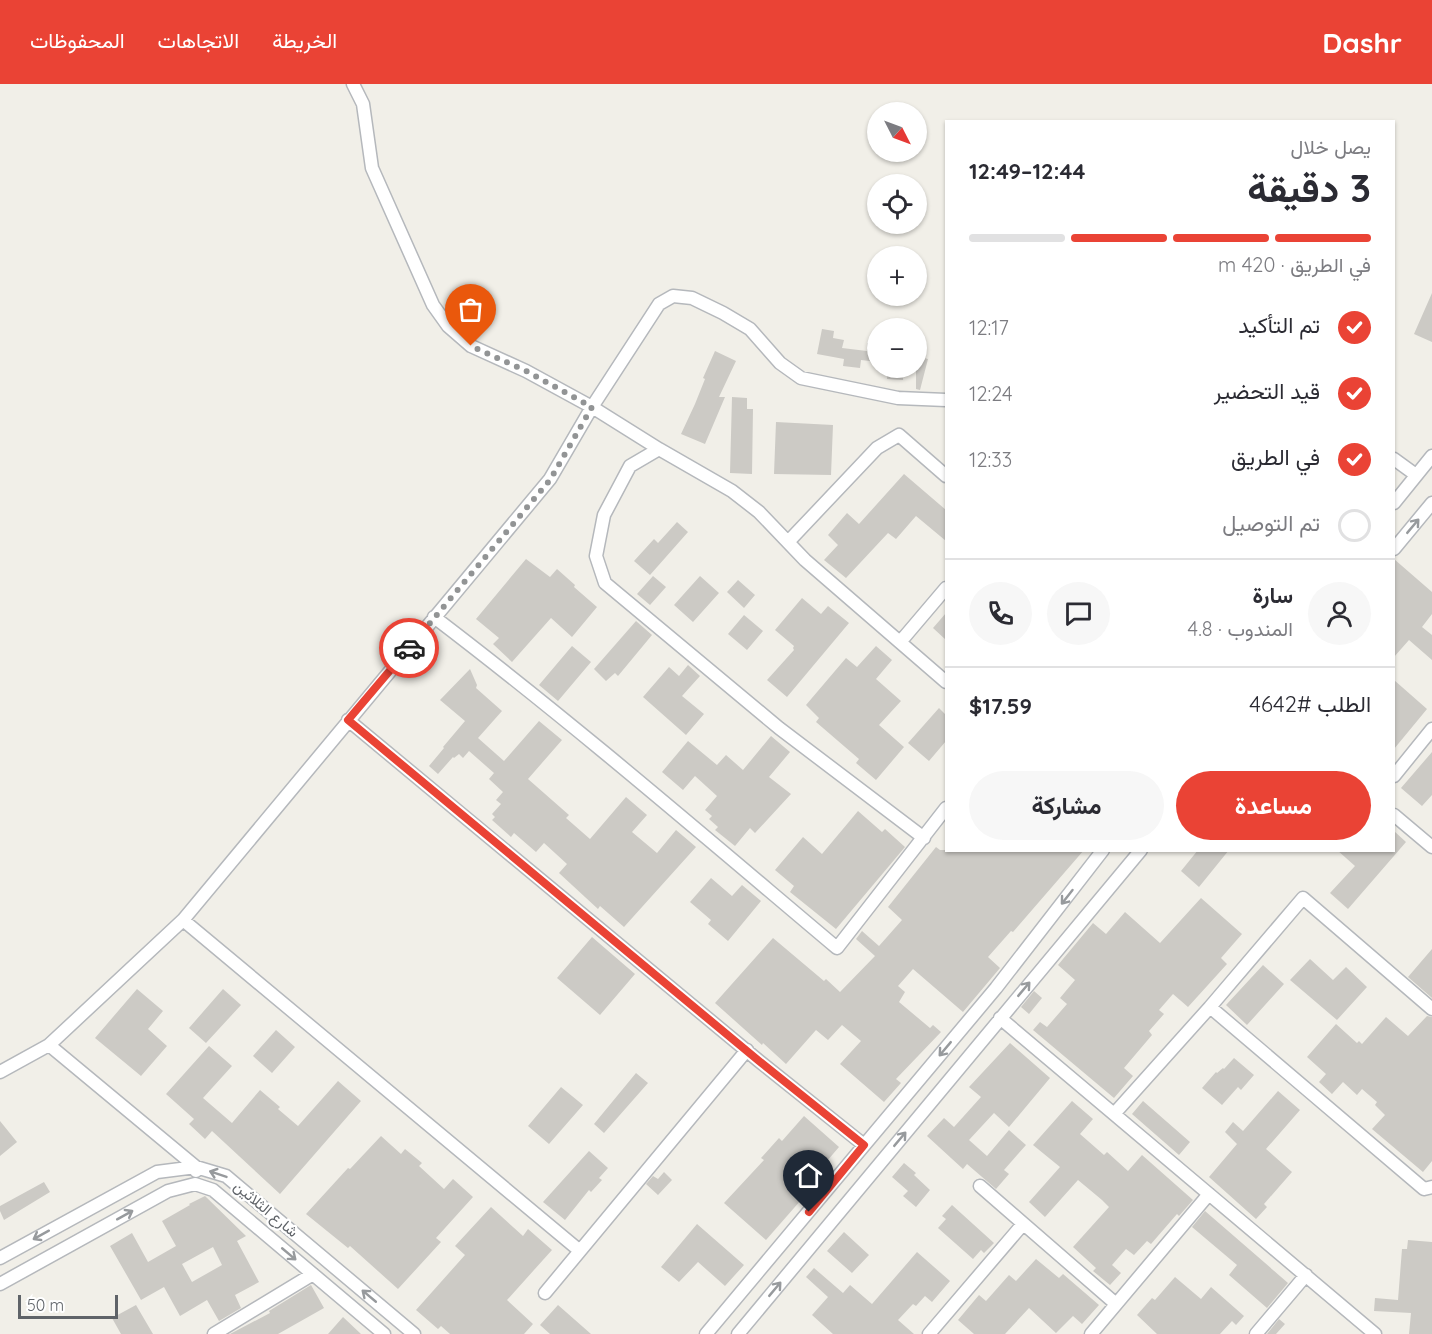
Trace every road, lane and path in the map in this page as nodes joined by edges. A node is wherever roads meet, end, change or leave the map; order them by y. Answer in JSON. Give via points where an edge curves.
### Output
{"nodes":[{"id":1,"x":353,"y":84,"type":"edge"},
{"id":2,"x":945,"y":400,"type":"edge"},
{"id":3,"x":592,"y":407,"type":"junction"},
{"id":4,"x":659,"y":449,"type":"junction"},
{"id":5,"x":1432,"y":456,"type":"edge"},
{"id":6,"x":1395,"y":460,"type":"edge"},
{"id":7,"x":945,"y":475,"type":"edge"},
{"id":8,"x":1416,"y":475,"type":"junction"},
{"id":9,"x":1395,"y":502,"type":"edge"},
{"id":10,"x":1432,"y":503,"type":"edge"},
{"id":11,"x":788,"y":542,"type":"junction"},
{"id":12,"x":1395,"y":548,"type":"edge"},
{"id":13,"x":945,"y":589,"type":"edge"},
{"id":14,"x":434,"y":617,"type":"junction"},
{"id":15,"x":901,"y":641,"type":"junction"},
{"id":16,"x":945,"y":681,"type":"edge"},
{"id":17,"x":348,"y":720,"type":"junction"},
{"id":18,"x":1432,"y":729,"type":"edge"},
{"id":19,"x":1395,"y":775,"type":"edge"},
{"id":20,"x":945,"y":809,"type":"edge"},
{"id":21,"x":1395,"y":816,"type":"edge"},
{"id":22,"x":924,"y":838,"type":"junction"},
{"id":23,"x":1432,"y":847,"type":"edge"},
{"id":24,"x":1101,"y":852,"type":"edge"},
{"id":25,"x":1139,"y":852,"type":"edge"},
{"id":26,"x":183,"y":920,"type":"junction"},
{"id":27,"x":1210,"y":1007,"type":"junction"},
{"id":28,"x":1432,"y":1009,"type":"edge"},
{"id":29,"x":972,"y":1016,"type":"junction"},
{"id":30,"x":1000,"y":1018,"type":"junction"},
{"id":31,"x":991,"y":1029,"type":"junction"},
{"id":32,"x":49,"y":1045,"type":"junction"},
{"id":33,"x":747,"y":1050,"type":"junction"},
{"id":34,"x":0,"y":1072,"type":"edge"},
{"id":35,"x":1114,"y":1114,"type":"junction"},
{"id":36,"x":864,"y":1145,"type":"junction"},
{"id":37,"x":196,"y":1167,"type":"junction"},
{"id":38,"x":195,"y":1184,"type":"junction"},
{"id":39,"x":980,"y":1186,"type":"dead end"},
{"id":40,"x":1432,"y":1187,"type":"edge"},
{"id":41,"x":1209,"y":1194,"type":"junction"},
{"id":42,"x":1023,"y":1224,"type":"junction"},
{"id":43,"x":580,"y":1251,"type":"junction"},
{"id":44,"x":0,"y":1258,"type":"edge"},
{"id":45,"x":313,"y":1274,"type":"junction"},
{"id":46,"x":1306,"y":1275,"type":"junction"},
{"id":47,"x":0,"y":1284,"type":"edge"},
{"id":48,"x":545,"y":1293,"type":"dead end"},
{"id":49,"x":1116,"y":1304,"type":"junction"},
{"id":50,"x":214,"y":1334,"type":"edge"},
{"id":51,"x":384,"y":1334,"type":"edge"},
{"id":52,"x":414,"y":1334,"type":"edge"},
{"id":53,"x":706,"y":1334,"type":"edge"},
{"id":54,"x":738,"y":1334,"type":"edge"},
{"id":55,"x":929,"y":1334,"type":"edge"},
{"id":56,"x":1091,"y":1334,"type":"edge"},
{"id":57,"x":1256,"y":1334,"type":"edge"},
{"id":58,"x":1375,"y":1334,"type":"edge"}],
"edges":[{"from":1,"to":3,"type":"street","via":[[363,104],[372,168],[433,305],[448,326],[471,346]]},
{"from":2,"to":3,"type":"street","via":[[898,398],[801,378],[780,363],[750,329],[692,298],[673,296],[659,304]]},
{"from":3,"to":4,"type":"street"},
{"from":3,"to":14,"type":"street","via":[[550,480]]},
{"from":4,"to":11,"type":"street","via":[[732,491]]},
{"from":4,"to":22,"type":"street","via":[[630,466],[604,515],[596,556],[605,583],[779,728]]},
{"from":5,"to":8,"type":"street"},
{"from":6,"to":8,"type":"street"},
{"from":7,"to":11,"type":"street","via":[[898,435],[877,448]]},
{"from":8,"to":9,"type":"street"},
{"from":12,"to":10,"type":"street","one_way":true},
{"from":11,"to":15,"type":"street"},
{"from":13,"to":15,"type":"street"},
{"from":14,"to":17,"type":"street"},
{"from":14,"to":22,"type":"street","via":[[837,948]]},
{"from":15,"to":16,"type":"street"},
{"from":17,"to":26,"type":"street"},
{"from":17,"to":33,"type":"street"},
{"from":18,"to":19,"type":"street"},
{"from":20,"to":22,"type":"street"},
{"from":21,"to":23,"type":"street"},
{"from":24,"to":29,"type":"street","one_way":true},
{"from":30,"to":25,"type":"street","one_way":true},
{"from":26,"to":32,"type":"street"},
{"from":26,"to":43,"type":"street"},
{"from":27,"to":28,"type":"street","via":[[1303,898]]},
{"from":27,"to":35,"type":"street"},
{"from":27,"to":40,"type":"street","via":[[1424,1189]]},
{"from":29,"to":31,"type":"street"},
{"from":29,"to":36,"type":"street","one_way":true},
{"from":30,"to":31,"type":"street"},
{"from":30,"to":35,"type":"street"},
{"from":54,"to":31,"type":"street","one_way":true},
{"from":32,"to":34,"type":"street"},
{"from":32,"to":37,"type":"street"},
{"from":33,"to":36,"type":"street"},
{"from":33,"to":43,"type":"street"},
{"from":35,"to":41,"type":"street"},
{"from":36,"to":53,"type":"street"},
{"from":37,"to":38,"type":"street"},
{"from":37,"to":44,"type":"street","name":"شارع الثلاثين","one_way":true,"via":[[157,1172]]},
{"from":52,"to":37,"type":"street","name":"شارع الثلاثين","one_way":true,"via":[[225,1176]]},
{"from":38,"to":45,"type":"street","name":"شارع الثلاثين","one_way":true,"via":[[213,1190]]},
{"from":47,"to":38,"type":"street","one_way":true,"via":[[168,1191]]},
{"from":39,"to":42,"type":"street"},
{"from":41,"to":46,"type":"street"},
{"from":41,"to":49,"type":"street"},
{"from":42,"to":49,"type":"street"},
{"from":42,"to":55,"type":"street"},
{"from":43,"to":48,"type":"street"},
{"from":45,"to":50,"type":"street"},
{"from":45,"to":51,"type":"street","name":"شارع الثلاثين"},
{"from":46,"to":57,"type":"street"},
{"from":46,"to":58,"type":"street"},
{"from":49,"to":56,"type":"street"}]}
